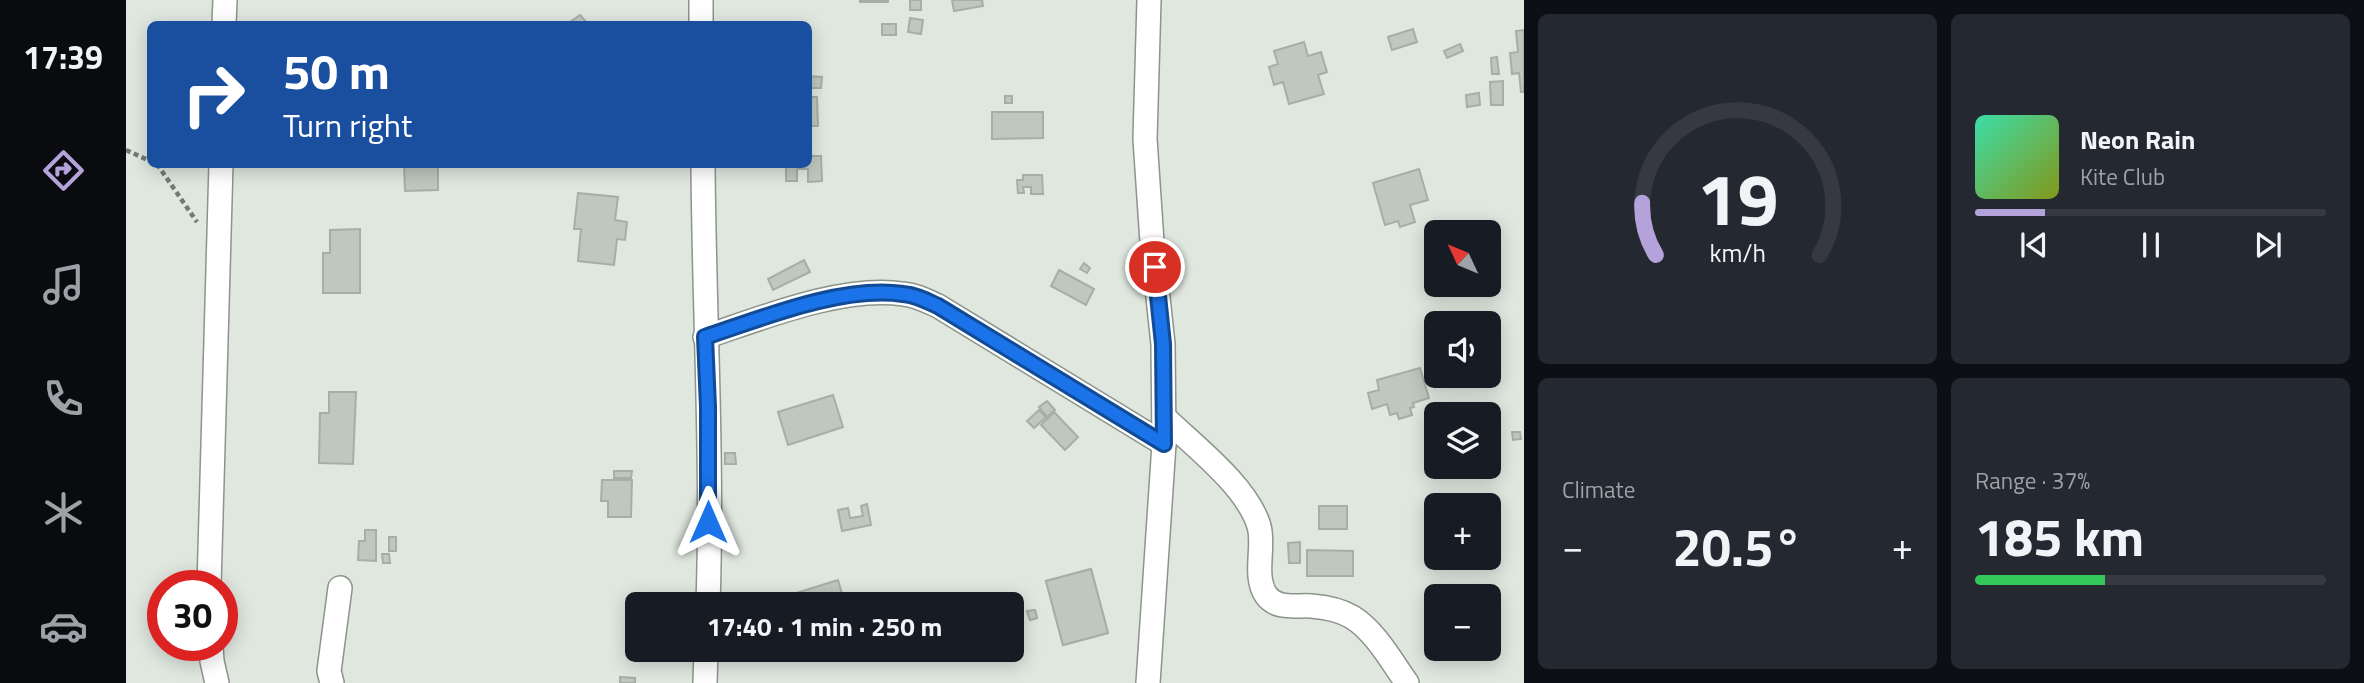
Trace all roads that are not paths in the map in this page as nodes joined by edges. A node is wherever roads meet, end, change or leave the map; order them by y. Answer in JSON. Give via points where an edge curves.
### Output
{"nodes":[{"id":1,"x":225,"y":0,"type":"edge"},
{"id":2,"x":701,"y":0,"type":"edge"},
{"id":3,"x":1149,"y":0,"type":"edge"},
{"id":4,"x":224,"y":21,"type":"edge"},
{"id":5,"x":701,"y":21,"type":"edge"},
{"id":6,"x":221,"y":168,"type":"edge"},
{"id":7,"x":703,"y":168,"type":"edge"},
{"id":8,"x":705,"y":337,"type":"junction"},
{"id":9,"x":1164,"y":418,"type":"junction"},
{"id":10,"x":1164,"y":444,"type":"junction"},
{"id":11,"x":209,"y":570,"type":"edge"},
{"id":12,"x":340,"y":588,"type":"dead end"},
{"id":13,"x":708,"y":592,"type":"edge"},
{"id":14,"x":212,"y":661,"type":"edge"},
{"id":15,"x":706,"y":662,"type":"edge"},
{"id":16,"x":217,"y":683,"type":"edge"},
{"id":17,"x":332,"y":683,"type":"edge"},
{"id":18,"x":705,"y":683,"type":"edge"},
{"id":19,"x":1148,"y":683,"type":"edge"},
{"id":20,"x":1407,"y":683,"type":"edge"}],
"edges":[{"from":1,"to":4,"type":"street"},
{"from":2,"to":5,"type":"street"},
{"from":3,"to":9,"type":"street","via":[[1145,139],[1163,344]]},
{"from":6,"to":11,"type":"street"},
{"from":7,"to":8,"type":"street"},
{"from":8,"to":10,"type":"street","via":[[845,296],[890,292],[916,296]]},
{"from":8,"to":13,"type":"street"},
{"from":9,"to":10,"type":"street"},
{"from":9,"to":20,"type":"street","via":[[1231,483],[1251,509],[1261,534],[1261,582],[1266,594],[1283,606],[1333,609],[1353,618]]},
{"from":10,"to":19,"type":"street"},
{"from":12,"to":17,"type":"street","via":[[329,671]]},
{"from":14,"to":16,"type":"street"},
{"from":15,"to":18,"type":"street"}]}
